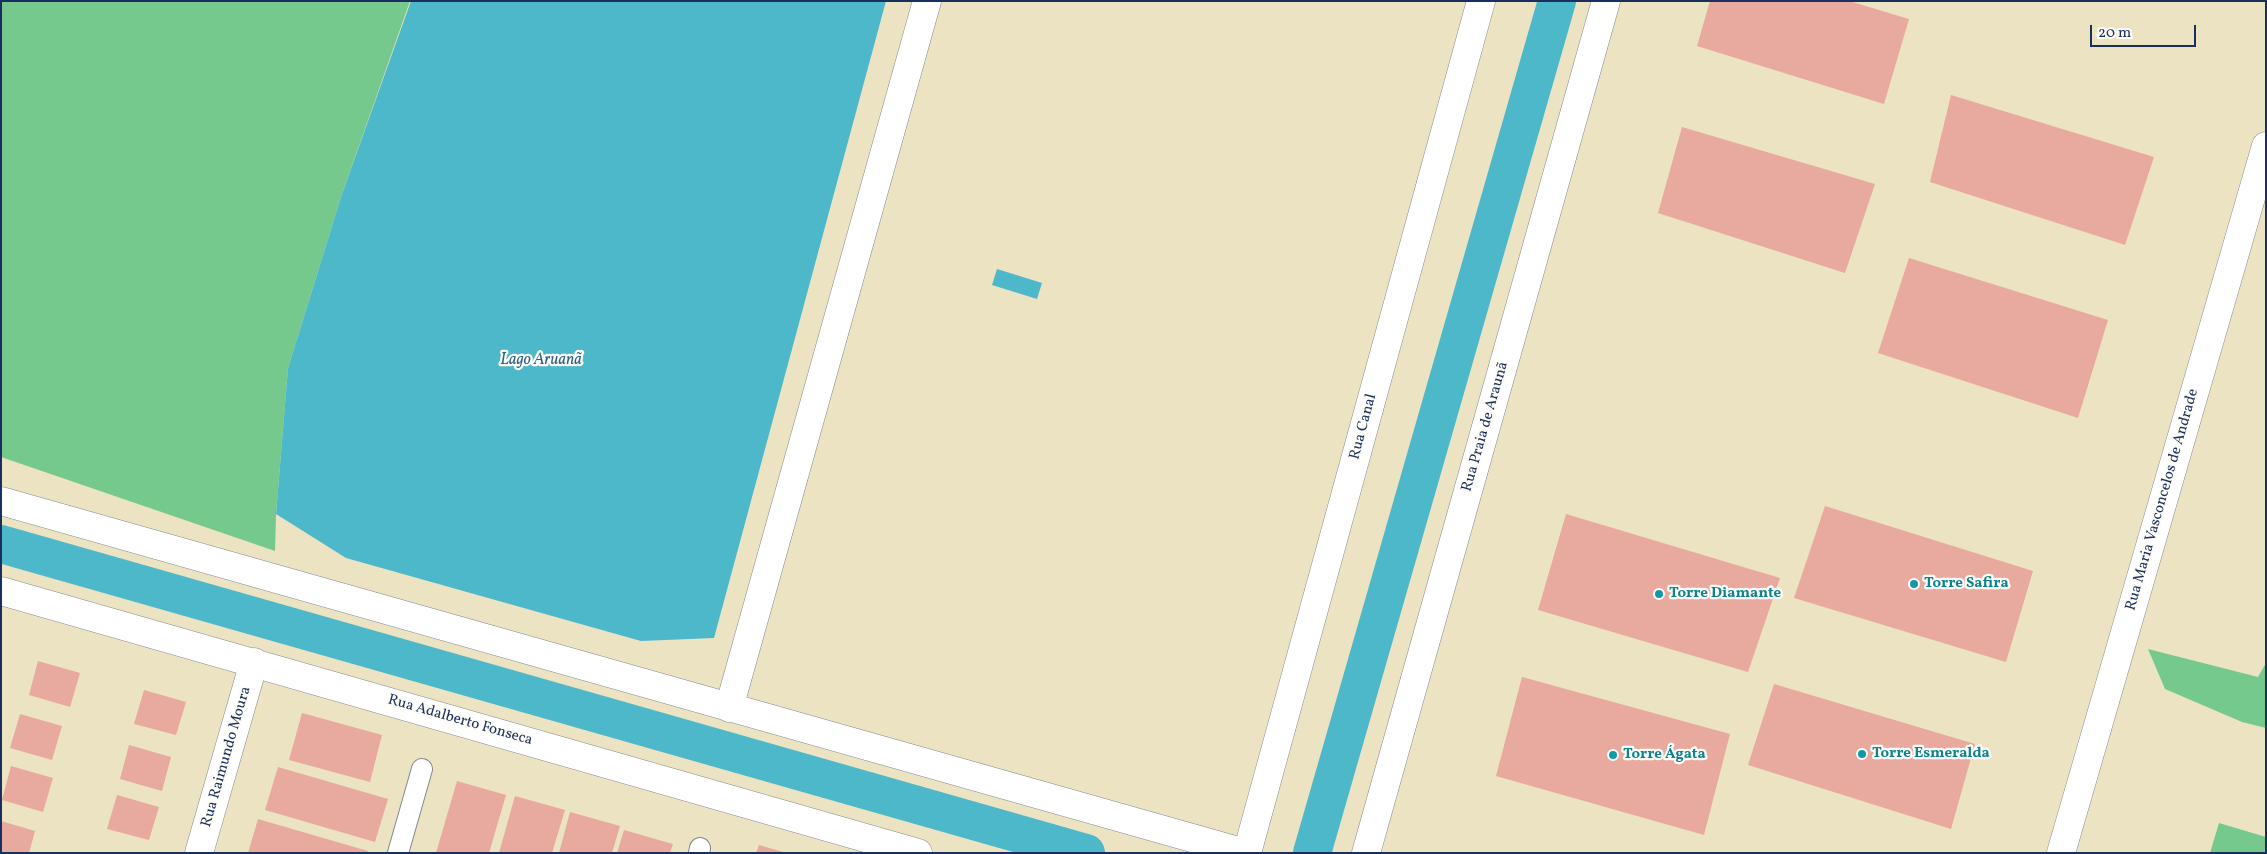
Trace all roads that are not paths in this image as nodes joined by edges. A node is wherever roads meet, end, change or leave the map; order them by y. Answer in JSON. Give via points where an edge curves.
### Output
{"nodes":[{"id":1,"x":928,"y":1,"type":"edge"},
{"id":2,"x":1481,"y":1,"type":"edge"},
{"id":3,"x":1606,"y":1,"type":"edge"},
{"id":4,"x":2264,"y":161,"type":"edge"},
{"id":5,"x":1,"y":501,"type":"edge"},
{"id":6,"x":1,"y":591,"type":"edge"},
{"id":7,"x":254,"y":662,"type":"junction"},
{"id":8,"x":729,"y":708,"type":"junction"},
{"id":9,"x":422,"y":769,"type":"dead end"},
{"id":10,"x":880,"y":848,"type":"edge"},
{"id":11,"x":199,"y":853,"type":"edge"},
{"id":12,"x":398,"y":853,"type":"edge"},
{"id":13,"x":918,"y":853,"type":"edge"},
{"id":14,"x":1246,"y":853,"type":"edge"},
{"id":15,"x":1366,"y":853,"type":"edge"},
{"id":16,"x":2061,"y":853,"type":"edge"}],
"edges":[{"from":1,"to":8,"type":"street"},
{"from":2,"to":14,"type":"street","name":"Rua Canal"},
{"from":3,"to":15,"type":"street","name":"Rua Praia de Araunã"},
{"from":4,"to":16,"type":"street","name":"Rua Maria Vasconcelos de Andrade"},
{"from":5,"to":8,"type":"street"},
{"from":6,"to":7,"type":"street","name":"Rua Adalberto Fonseca"},
{"from":7,"to":10,"type":"street","name":"Rua Adalberto Fonseca"},
{"from":7,"to":11,"type":"street","name":"Rua Raimundo Moura"},
{"from":8,"to":14,"type":"street"},
{"from":9,"to":12,"type":"lane"},
{"from":10,"to":13,"type":"street","name":"Rua Adalberto Fonseca"}]}
